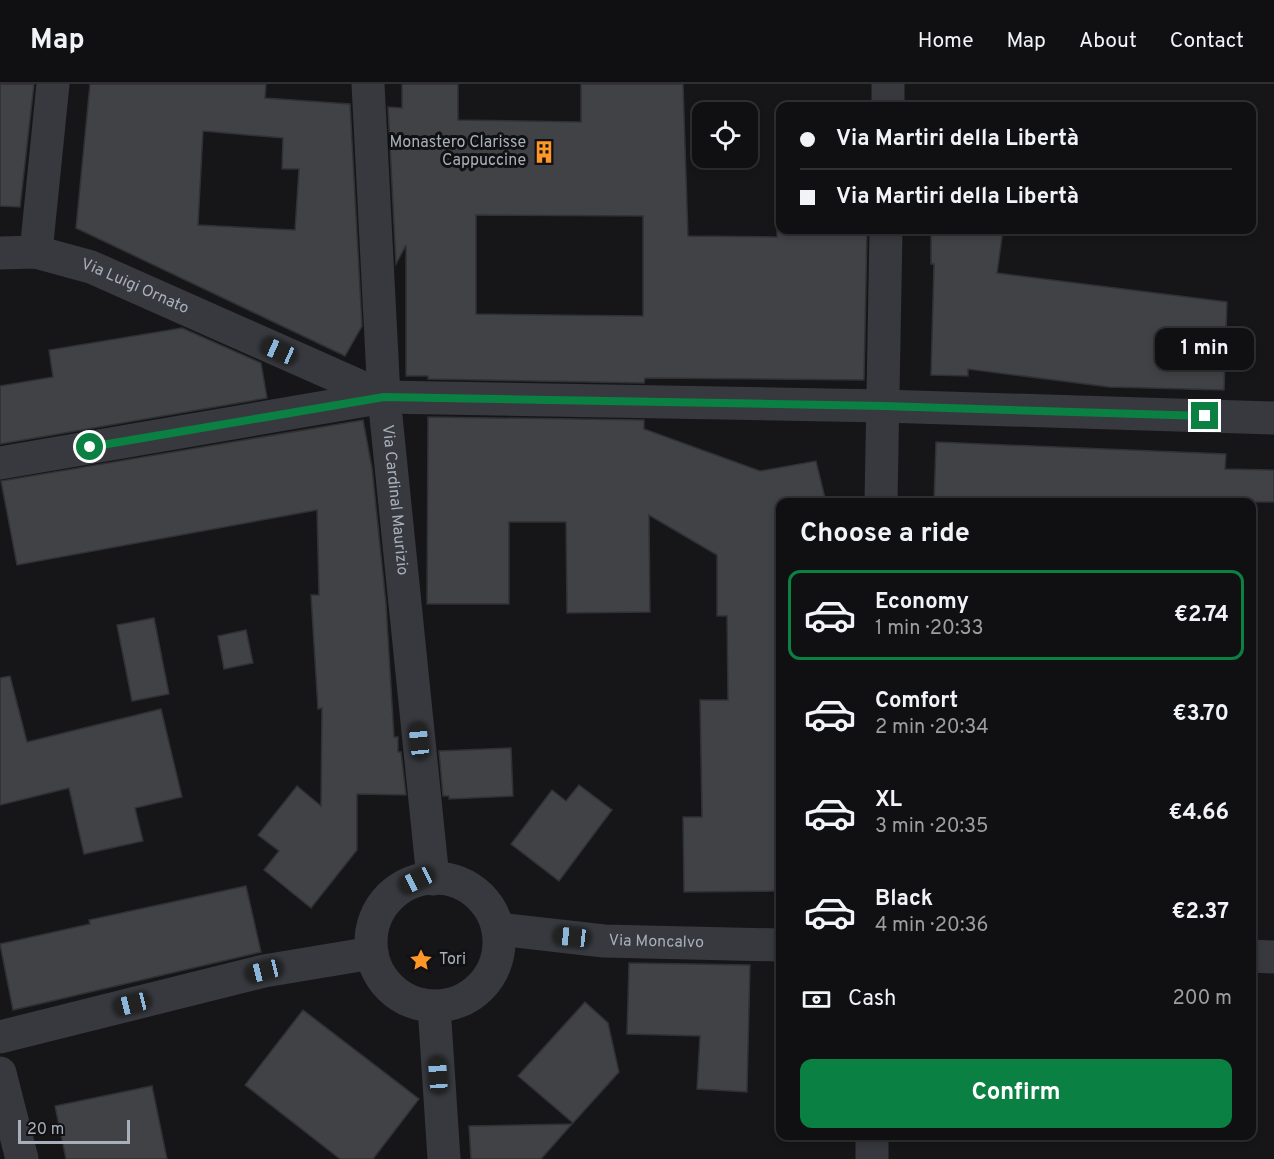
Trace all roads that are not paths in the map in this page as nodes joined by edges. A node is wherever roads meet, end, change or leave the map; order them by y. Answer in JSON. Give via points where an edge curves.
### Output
{"nodes":[{"id":1,"x":53,"y":84,"type":"edge"},
{"id":2,"x":368,"y":84,"type":"edge"},
{"id":3,"x":888,"y":84,"type":"edge"},
{"id":4,"x":888,"y":102,"type":"edge"},
{"id":5,"x":886,"y":234,"type":"edge"},
{"id":6,"x":36,"y":252,"type":"junction"},
{"id":7,"x":0,"y":253,"type":"edge"},
{"id":8,"x":384,"y":397,"type":"junction"},
{"id":9,"x":883,"y":406,"type":"junction"},
{"id":10,"x":1274,"y":418,"type":"edge"},
{"id":11,"x":0,"y":463,"type":"edge"},
{"id":12,"x":881,"y":498,"type":"edge"},
{"id":13,"x":433,"y":879,"type":"junction"},
{"id":14,"x":498,"y":929,"type":"junction"},
{"id":15,"x":776,"y":945,"type":"edge"},
{"id":16,"x":372,"y":953,"type":"junction"},
{"id":17,"x":1256,"y":956,"type":"edge"},
{"id":18,"x":1274,"y":957,"type":"edge"},
{"id":19,"x":434,"y":1006,"type":"junction"},
{"id":20,"x":0,"y":1037,"type":"edge"},
{"id":21,"x":0,"y":1073,"type":"edge"},
{"id":22,"x":872,"y":1140,"type":"edge"},
{"id":23,"x":22,"y":1159,"type":"edge"},
{"id":24,"x":444,"y":1159,"type":"edge"},
{"id":25,"x":872,"y":1159,"type":"edge"}],
"edges":[{"from":1,"to":6,"type":"street"},
{"from":2,"to":8,"type":"street","name":"Via Cardinal Maurizio"},
{"from":3,"to":4,"type":"street"},
{"from":5,"to":9,"type":"street"},
{"from":6,"to":7,"type":"street","name":"Via Luigi Ornato"},
{"from":6,"to":8,"type":"street","name":"Via Luigi Ornato","via":[[91,267]]},
{"from":8,"to":9,"type":"street"},
{"from":8,"to":11,"type":"street"},
{"from":8,"to":13,"type":"street","name":"Via Cardinal Maurizio"},
{"from":9,"to":10,"type":"street"},
{"from":9,"to":12,"type":"street"},
{"from":13,"to":14,"type":"street","via":[[458,882],[476,893],[490,909]]},
{"from":13,"to":16,"type":"street","via":[[417,880],[384,903],[374,922]]},
{"from":14,"to":15,"type":"street","name":"Via Moncalvo","via":[[604,940]]},
{"from":14,"to":19,"type":"street","via":[[499,951],[492,972],[479,989],[461,1001]]},
{"from":16,"to":19,"type":"street","via":[[383,980],[398,995]]},
{"from":16,"to":20,"type":"street","via":[[264,971]]},
{"from":17,"to":18,"type":"street"},
{"from":19,"to":24,"type":"street"},
{"from":21,"to":23,"type":"street"},
{"from":22,"to":25,"type":"street"}]}
